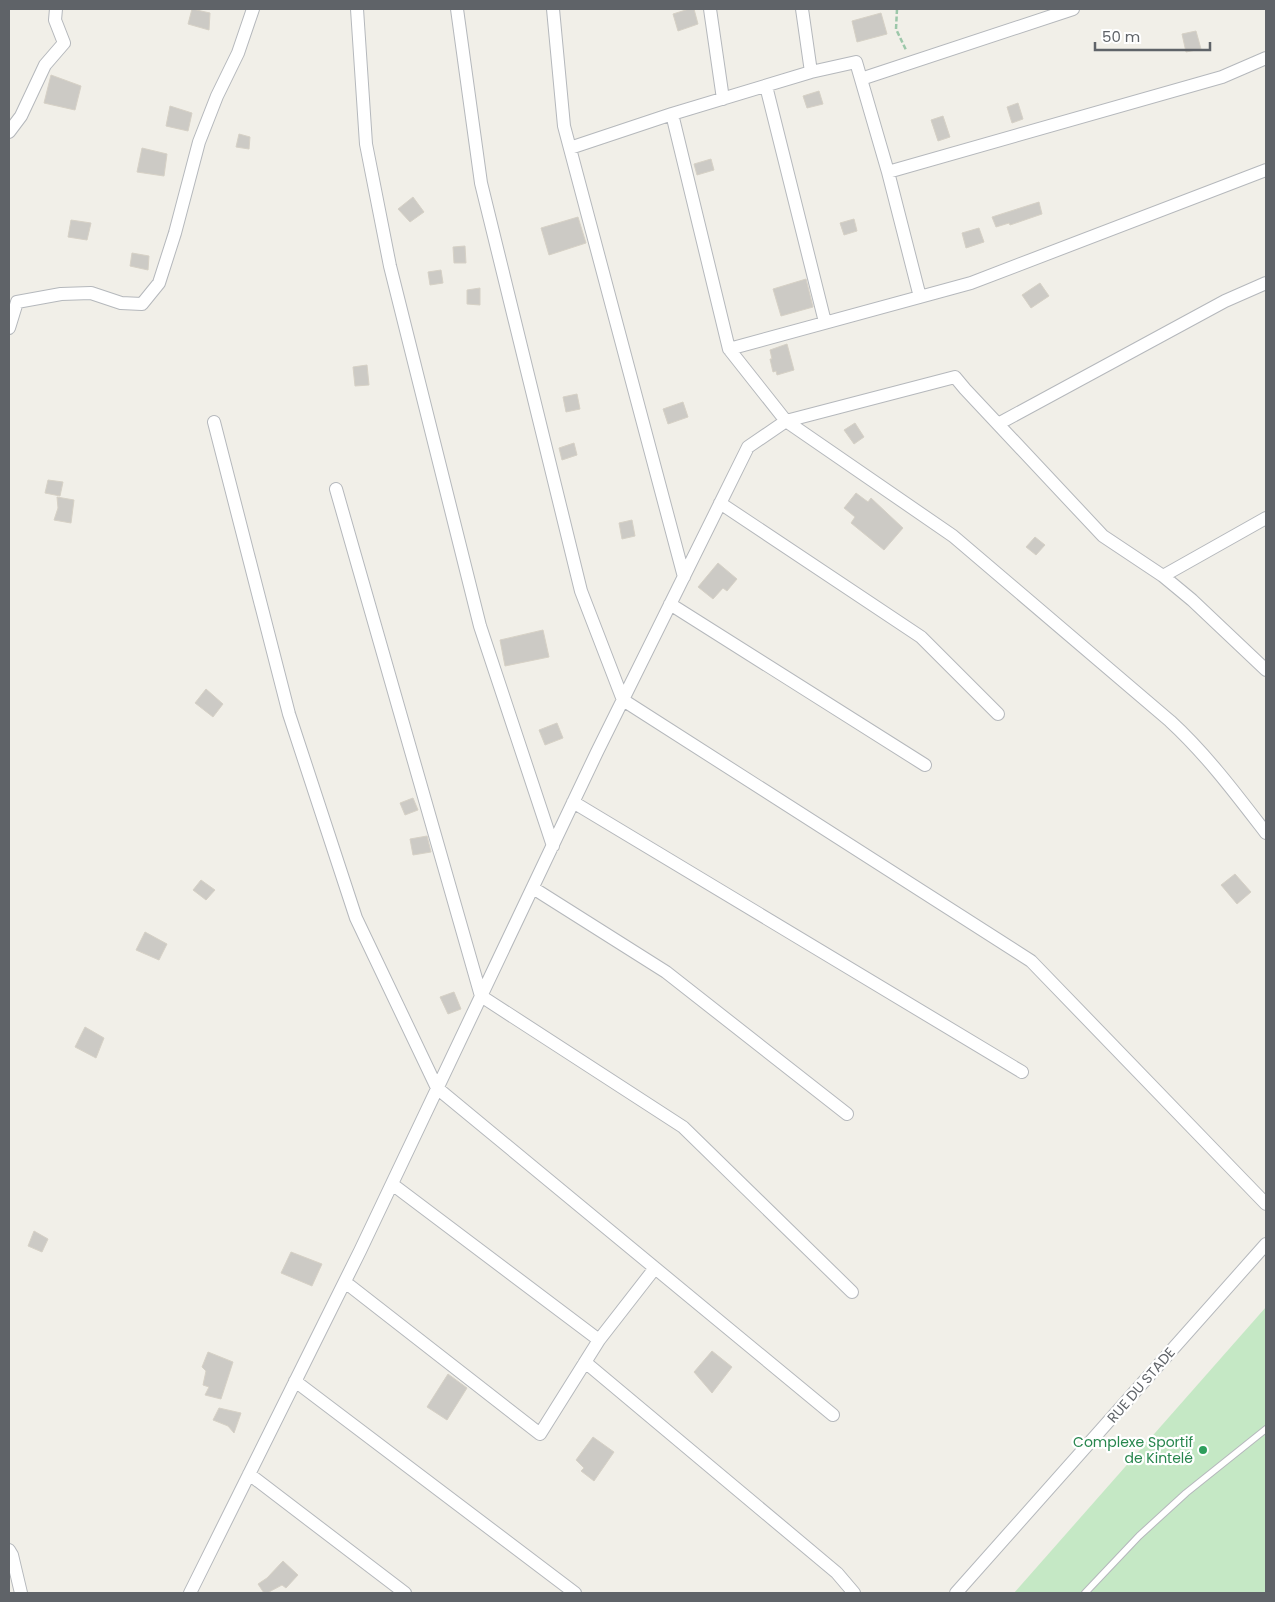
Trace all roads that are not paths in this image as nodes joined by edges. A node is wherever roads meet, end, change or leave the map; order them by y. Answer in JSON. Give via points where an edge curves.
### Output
{"nodes":[{"id":1,"x":56,"y":9,"type":"edge"},
{"id":2,"x":253,"y":9,"type":"edge"},
{"id":3,"x":357,"y":9,"type":"edge"},
{"id":4,"x":457,"y":9,"type":"edge"},
{"id":5,"x":553,"y":9,"type":"edge"},
{"id":6,"x":710,"y":9,"type":"edge"},
{"id":7,"x":802,"y":9,"type":"edge"},
{"id":8,"x":1073,"y":9,"type":"edge"},
{"id":9,"x":1266,"y":58,"type":"edge"},
{"id":10,"x":811,"y":72,"type":"junction"},
{"id":11,"x":861,"y":80,"type":"junction"},
{"id":12,"x":766,"y":86,"type":"junction"},
{"id":13,"x":723,"y":99,"type":"junction"},
{"id":14,"x":672,"y":114,"type":"junction"},
{"id":15,"x":9,"y":132,"type":"edge"},
{"id":16,"x":570,"y":148,"type":"junction"},
{"id":17,"x":1266,"y":170,"type":"edge"},
{"id":18,"x":888,"y":172,"type":"junction"},
{"id":19,"x":1266,"y":283,"type":"edge"},
{"id":20,"x":920,"y":297,"type":"junction"},
{"id":21,"x":826,"y":322,"type":"junction"},
{"id":22,"x":9,"y":328,"type":"edge"},
{"id":23,"x":729,"y":349,"type":"junction"},
{"id":24,"x":786,"y":421,"type":"junction"},
{"id":25,"x":214,"y":422,"type":"dead end"},
{"id":26,"x":998,"y":424,"type":"junction"},
{"id":27,"x":336,"y":489,"type":"dead end"},
{"id":28,"x":720,"y":503,"type":"junction"},
{"id":29,"x":1266,"y":518,"type":"edge"},
{"id":30,"x":1163,"y":576,"type":"junction"},
{"id":31,"x":684,"y":577,"type":"junction"},
{"id":32,"x":670,"y":604,"type":"junction"},
{"id":33,"x":1266,"y":670,"type":"edge"},
{"id":34,"x":623,"y":700,"type":"junction"},
{"id":35,"x":998,"y":714,"type":"dead end"},
{"id":36,"x":925,"y":765,"type":"dead end"},
{"id":37,"x":573,"y":802,"type":"junction"},
{"id":38,"x":1266,"y":833,"type":"edge"},
{"id":39,"x":553,"y":846,"type":"junction"},
{"id":40,"x":533,"y":888,"type":"junction"},
{"id":41,"x":481,"y":996,"type":"junction"},
{"id":42,"x":1022,"y":1072,"type":"dead end"},
{"id":43,"x":437,"y":1088,"type":"junction"},
{"id":44,"x":847,"y":1114,"type":"dead end"},
{"id":45,"x":392,"y":1184,"type":"junction"},
{"id":46,"x":1266,"y":1204,"type":"edge"},
{"id":47,"x":1266,"y":1244,"type":"edge"},
{"id":48,"x":655,"y":1268,"type":"junction"},
{"id":49,"x":345,"y":1282,"type":"junction"},
{"id":50,"x":852,"y":1292,"type":"dead end"},
{"id":51,"x":599,"y":1340,"type":"junction"},
{"id":52,"x":585,"y":1362,"type":"junction"},
{"id":53,"x":295,"y":1381,"type":"junction"},
{"id":54,"x":833,"y":1415,"type":"dead end"},
{"id":55,"x":1266,"y":1429,"type":"edge"},
{"id":56,"x":249,"y":1474,"type":"junction"},
{"id":57,"x":9,"y":1550,"type":"edge"},
{"id":58,"x":21,"y":1593,"type":"edge"},
{"id":59,"x":190,"y":1593,"type":"edge"},
{"id":60,"x":404,"y":1593,"type":"edge"},
{"id":61,"x":575,"y":1593,"type":"edge"},
{"id":62,"x":854,"y":1593,"type":"edge"},
{"id":63,"x":956,"y":1593,"type":"edge"},
{"id":64,"x":1085,"y":1593,"type":"edge"}],
"edges":[{"from":1,"to":15,"type":"street","via":[[55,20],[64,43],[45,65],[21,116]]},
{"from":2,"to":22,"type":"street","via":[[200,142],[159,284],[142,304],[121,303],[92,293],[61,294],[16,302]]},
{"from":3,"to":39,"type":"street","via":[[366,144],[390,266],[480,626]]},
{"from":4,"to":34,"type":"street","via":[[481,183],[581,591]]},
{"from":5,"to":16,"type":"street","via":[[564,126]]},
{"from":6,"to":13,"type":"street"},
{"from":7,"to":10,"type":"street"},
{"from":8,"to":11,"type":"street"},
{"from":9,"to":18,"type":"street","via":[[1222,77]]},
{"from":10,"to":11,"type":"street","via":[[856,62]]},
{"from":10,"to":12,"type":"street"},
{"from":11,"to":18,"type":"street"},
{"from":12,"to":13,"type":"street"},
{"from":12,"to":21,"type":"street"},
{"from":13,"to":14,"type":"street"},
{"from":14,"to":16,"type":"street"},
{"from":14,"to":23,"type":"street"},
{"from":16,"to":31,"type":"street"},
{"from":17,"to":20,"type":"street","via":[[971,283]]},
{"from":18,"to":20,"type":"street"},
{"from":19,"to":26,"type":"street","via":[[1225,301]]},
{"from":20,"to":21,"type":"street"},
{"from":21,"to":23,"type":"street"},
{"from":23,"to":24,"type":"street"},
{"from":24,"to":26,"type":"street","via":[[955,377]]},
{"from":24,"to":28,"type":"street","via":[[748,447]]},
{"from":24,"to":38,"type":"street","via":[[953,536],[1170,721],[1191,740]]},
{"from":25,"to":43,"type":"street","via":[[289,714],[356,918]]},
{"from":26,"to":30,"type":"street","via":[[1103,536]]},
{"from":27,"to":41,"type":"street"},
{"from":28,"to":31,"type":"street"},
{"from":28,"to":35,"type":"street","via":[[921,637]]},
{"from":29,"to":30,"type":"street"},
{"from":30,"to":33,"type":"street"},
{"from":31,"to":32,"type":"street"},
{"from":32,"to":34,"type":"street"},
{"from":32,"to":36,"type":"street"},
{"from":34,"to":37,"type":"street"},
{"from":34,"to":46,"type":"street","via":[[1031,961]]},
{"from":37,"to":39,"type":"street"},
{"from":37,"to":42,"type":"street"},
{"from":39,"to":40,"type":"street"},
{"from":40,"to":41,"type":"street"},
{"from":40,"to":44,"type":"street","via":[[666,972]]},
{"from":41,"to":43,"type":"street"},
{"from":41,"to":50,"type":"street","via":[[683,1127]]},
{"from":43,"to":45,"type":"street"},
{"from":43,"to":48,"type":"street"},
{"from":45,"to":49,"type":"street"},
{"from":45,"to":51,"type":"street"},
{"from":47,"to":63,"type":"street","name":"RUE DU STADE"},
{"from":48,"to":51,"type":"street"},
{"from":48,"to":54,"type":"street"},
{"from":49,"to":52,"type":"street","via":[[540,1434]]},
{"from":49,"to":53,"type":"street"},
{"from":51,"to":52,"type":"street"},
{"from":52,"to":62,"type":"street","via":[[837,1573]]},
{"from":53,"to":56,"type":"street"},
{"from":53,"to":61,"type":"street"},
{"from":55,"to":64,"type":"lane","via":[[1145,1530]]},
{"from":56,"to":59,"type":"street"},
{"from":56,"to":60,"type":"street"},
{"from":57,"to":58,"type":"street"}]}
